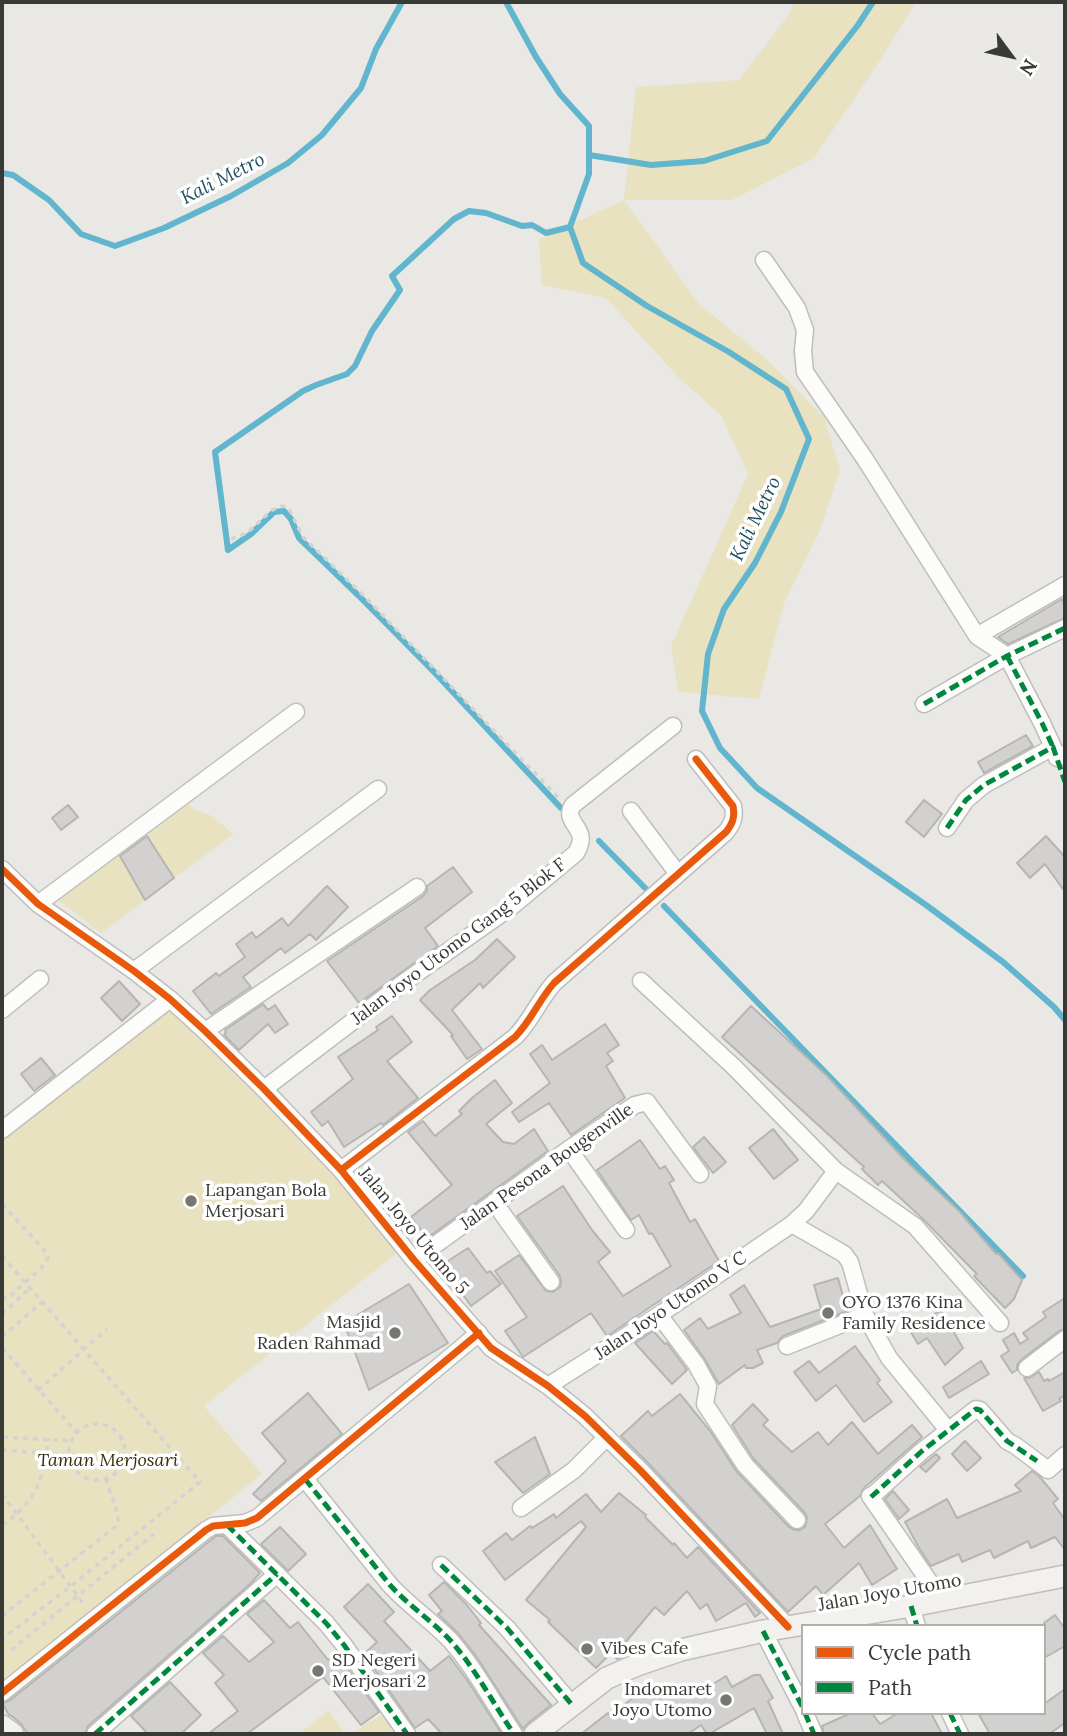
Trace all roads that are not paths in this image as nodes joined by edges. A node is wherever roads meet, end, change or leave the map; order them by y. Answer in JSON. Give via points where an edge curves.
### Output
{"nodes":[{"id":1,"x":764,"y":260,"type":"dead end"},
{"id":2,"x":1065,"y":584,"type":"edge"},
{"id":3,"x":1065,"y":628,"type":"edge"},
{"id":4,"x":977,"y":636,"type":"junction"},
{"id":5,"x":1007,"y":656,"type":"junction"},
{"id":6,"x":924,"y":704,"type":"dead end"},
{"id":7,"x":296,"y":712,"type":"dead end"},
{"id":8,"x":673,"y":726,"type":"dead end"},
{"id":9,"x":1059,"y":751,"type":"edge"},
{"id":10,"x":696,"y":759,"type":"dead end"},
{"id":11,"x":378,"y":789,"type":"dead end"},
{"id":12,"x":631,"y":811,"type":"dead end"},
{"id":13,"x":947,"y":828,"type":"dead end"},
{"id":14,"x":2,"y":869,"type":"edge"},
{"id":15,"x":678,"y":874,"type":"junction"},
{"id":16,"x":417,"y":887,"type":"dead end"},
{"id":17,"x":38,"y":904,"type":"junction"},
{"id":18,"x":134,"y":971,"type":"junction"},
{"id":19,"x":40,"y":979,"type":"dead end"},
{"id":20,"x":641,"y":981,"type":"dead end"},
{"id":21,"x":170,"y":999,"type":"junction"},
{"id":22,"x":2,"y":1010,"type":"edge"},
{"id":23,"x":205,"y":1031,"type":"junction"},
{"id":24,"x":264,"y":1089,"type":"junction"},
{"id":25,"x":2,"y":1130,"type":"edge"},
{"id":26,"x":569,"y":1149,"type":"junction"},
{"id":27,"x":341,"y":1170,"type":"junction"},
{"id":28,"x":836,"y":1171,"type":"junction"},
{"id":29,"x":700,"y":1174,"type":"dead end"},
{"id":30,"x":494,"y":1202,"type":"junction"},
{"id":31,"x":792,"y":1224,"type":"junction"},
{"id":32,"x":625,"y":1230,"type":"dead end"},
{"id":33,"x":414,"y":1260,"type":"junction"},
{"id":34,"x":551,"y":1282,"type":"dead end"},
{"id":35,"x":659,"y":1315,"type":"junction"},
{"id":36,"x":865,"y":1315,"type":"junction"},
{"id":37,"x":1000,"y":1323,"type":"dead end"},
{"id":38,"x":479,"y":1333,"type":"junction"},
{"id":39,"x":1065,"y":1339,"type":"edge"},
{"id":40,"x":787,"y":1346,"type":"dead end"},
{"id":41,"x":1027,"y":1368,"type":"dead end"},
{"id":42,"x":548,"y":1386,"type":"junction"},
{"id":43,"x":943,"y":1424,"type":"dead end"},
{"id":44,"x":607,"y":1437,"type":"junction"},
{"id":45,"x":1065,"y":1455,"type":"edge"},
{"id":46,"x":305,"y":1479,"type":"junction"},
{"id":47,"x":520,"y":1508,"type":"dead end"},
{"id":48,"x":797,"y":1520,"type":"dead end"},
{"id":49,"x":227,"y":1525,"type":"junction"},
{"id":50,"x":442,"y":1565,"type":"dead end"},
{"id":51,"x":277,"y":1574,"type":"junction"},
{"id":52,"x":1065,"y":1576,"type":"edge"},
{"id":53,"x":942,"y":1600,"type":"junction"},
{"id":54,"x":914,"y":1616,"type":"edge"},
{"id":55,"x":822,"y":1624,"type":"edge"},
{"id":56,"x":801,"y":1626,"type":"edge"},
{"id":57,"x":788,"y":1627,"type":"junction"},
{"id":58,"x":763,"y":1631,"type":"junction"},
{"id":59,"x":2,"y":1693,"type":"edge"},
{"id":60,"x":801,"y":1704,"type":"edge"},
{"id":61,"x":573,"y":1706,"type":"junction"},
{"id":62,"x":806,"y":1715,"type":"edge"},
{"id":63,"x":951,"y":1715,"type":"edge"},
{"id":64,"x":2,"y":1726,"type":"edge"},
{"id":65,"x":13,"y":1734,"type":"edge"},
{"id":66,"x":94,"y":1734,"type":"edge"},
{"id":67,"x":407,"y":1734,"type":"edge"},
{"id":68,"x":514,"y":1734,"type":"edge"},
{"id":69,"x":536,"y":1734,"type":"edge"},
{"id":70,"x":814,"y":1734,"type":"edge"},
{"id":71,"x":960,"y":1734,"type":"edge"}],
"edges":[{"from":1,"to":4,"type":"street","via":[[797,308],[805,330],[805,372]]},
{"from":2,"to":4,"type":"street"},
{"from":3,"to":5,"type":"street"},
{"from":4,"to":5,"type":"street"},
{"from":5,"to":6,"type":"street"},
{"from":5,"to":9,"type":"street"},
{"from":7,"to":17,"type":"street"},
{"from":8,"to":24,"type":"street","name":"Jalan Joyo Utomo Gang 5 Blok F","via":[[573,805],[571,820],[582,839],[576,853]]},
{"from":9,"to":13,"type":"street","via":[[984,785],[966,800]]},
{"from":10,"to":15,"type":"street","via":[[733,806],[734,815],[726,832]]},
{"from":11,"to":18,"type":"street"},
{"from":12,"to":15,"type":"street"},
{"from":14,"to":17,"type":"street","name":"Jalan Joyo Utomo 5"},
{"from":15,"to":27,"type":"street","via":[[554,983],[515,1037]]},
{"from":16,"to":23,"type":"street"},
{"from":17,"to":18,"type":"street","name":"Jalan Joyo Utomo 5"},
{"from":18,"to":21,"type":"street","name":"Jalan Joyo Utomo 5"},
{"from":19,"to":22,"type":"street"},
{"from":20,"to":28,"type":"street"},
{"from":21,"to":23,"type":"street","name":"Jalan Joyo Utomo 5"},
{"from":21,"to":25,"type":"street"},
{"from":23,"to":24,"type":"street","name":"Jalan Joyo Utomo 5"},
{"from":24,"to":27,"type":"street","name":"Jalan Joyo Utomo 5"},
{"from":26,"to":29,"type":"street","name":"Jalan Pesona Bougenville","via":[[635,1105],[647,1102]]},
{"from":26,"to":30,"type":"street","name":"Jalan Pesona Bougenville"},
{"from":26,"to":32,"type":"street"},
{"from":27,"to":33,"type":"street","name":"Jalan Joyo Utomo 5"},
{"from":28,"to":31,"type":"street","name":"Jalan Joyo Utomo V C"},
{"from":28,"to":37,"type":"street","via":[[915,1226]]},
{"from":30,"to":33,"type":"street","name":"Jalan Pesona Bougenville"},
{"from":30,"to":34,"type":"street"},
{"from":31,"to":35,"type":"street","name":"Jalan Joyo Utomo V C"},
{"from":31,"to":36,"type":"street","via":[[844,1254]]},
{"from":33,"to":38,"type":"street","name":"Jalan Joyo Utomo 5"},
{"from":35,"to":42,"type":"street","name":"Jalan Joyo Utomo V C"},
{"from":35,"to":48,"type":"street","via":[[696,1364],[708,1386],[705,1404],[745,1465]]},
{"from":36,"to":40,"type":"street"},
{"from":36,"to":43,"type":"street","via":[[889,1358]]},
{"from":38,"to":42,"type":"street","name":"Jalan Joyo Utomo 5","via":[[491,1348]]},
{"from":38,"to":46,"type":"street"},
{"from":39,"to":41,"type":"street"},
{"from":42,"to":44,"type":"street","name":"Jalan Joyo Utomo 5"},
{"from":44,"to":47,"type":"street","via":[[574,1470]]},
{"from":44,"to":57,"type":"street","name":"Jalan Joyo Utomo 5"},
{"from":45,"to":53,"type":"street","via":[[1048,1470],[1007,1441],[976,1409],[871,1497]]},
{"from":46,"to":49,"type":"street","via":[[257,1518]]},
{"from":46,"to":68,"type":"street","via":[[390,1585],[455,1647]]},
{"from":49,"to":51,"type":"street"},
{"from":49,"to":59,"type":"street","via":[[206,1530]]},
{"from":50,"to":61,"type":"street","via":[[507,1628]]},
{"from":51,"to":66,"type":"street"},
{"from":51,"to":67,"type":"street","via":[[344,1644]]},
{"from":52,"to":53,"type":"main road","name":"Jalan Joyo Utomo"},
{"from":53,"to":54,"type":"main road","name":"Jalan Joyo Utomo"},
{"from":54,"to":55,"type":"main road","name":"Jalan Joyo Utomo"},
{"from":56,"to":57,"type":"main road","name":"Jalan Joyo Utomo"},
{"from":57,"to":58,"type":"main road","name":"Jalan Joyo Utomo"},
{"from":58,"to":60,"type":"street"},
{"from":58,"to":61,"type":"main road","name":"Jalan Joyo Utomo","via":[[637,1665],[607,1678]]},
{"from":61,"to":69,"type":"main road","name":"Jalan Joyo Utomo"},
{"from":62,"to":70,"type":"street"},
{"from":63,"to":71,"type":"street"},
{"from":64,"to":65,"type":"main road"}]}
